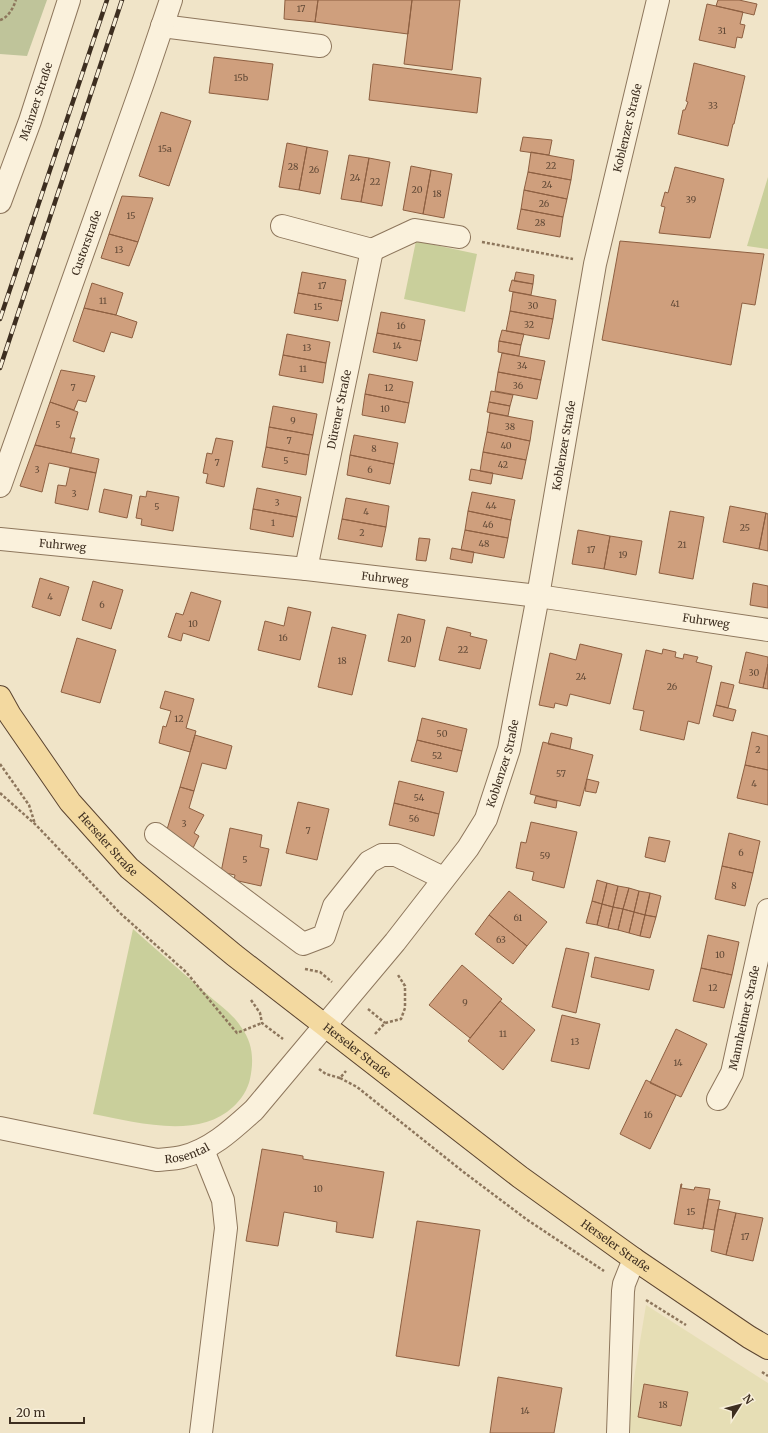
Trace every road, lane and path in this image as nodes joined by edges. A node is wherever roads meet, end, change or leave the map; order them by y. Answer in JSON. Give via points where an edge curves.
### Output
{"nodes":[{"id":1,"x":16,"y":0,"type":"edge"},
{"id":2,"x":69,"y":0,"type":"edge"},
{"id":3,"x":171,"y":0,"type":"edge"},
{"id":4,"x":658,"y":0,"type":"edge"},
{"id":5,"x":0,"y":20,"type":"edge"},
{"id":6,"x":162,"y":26,"type":"junction"},
{"id":7,"x":320,"y":46,"type":"dead end"},
{"id":8,"x":0,"y":202,"type":"edge"},
{"id":9,"x":282,"y":226,"type":"dead end"},
{"id":10,"x":460,"y":237,"type":"joint"},
{"id":11,"x":372,"y":250,"type":"junction"},
{"id":12,"x":595,"y":264,"type":"junction"},
{"id":13,"x":0,"y":486,"type":"edge"},
{"id":14,"x":0,"y":539,"type":"edge"},
{"id":15,"x":306,"y":569,"type":"junction"},
{"id":16,"x":538,"y":596,"type":"junction"},
{"id":17,"x":768,"y":630,"type":"edge"},
{"id":18,"x":0,"y":697,"type":"edge"},
{"id":19,"x":0,"y":764,"type":"edge"},
{"id":20,"x":0,"y":792,"type":"edge"},
{"id":21,"x":36,"y":824,"type":"junction"},
{"id":22,"x":156,"y":834,"type":"dead end"},
{"id":23,"x":443,"y":878,"type":"junction"},
{"id":24,"x":768,"y":910,"type":"edge"},
{"id":25,"x":387,"y":951,"type":"junction"},
{"id":26,"x":260,"y":1013,"type":"dead end"},
{"id":27,"x":325,"y":1027,"type":"junction"},
{"id":28,"x":360,"y":1052,"type":"junction"},
{"id":29,"x":718,"y":1099,"type":"dead end"},
{"id":30,"x":0,"y":1128,"type":"edge"},
{"id":31,"x":203,"y":1150,"type":"junction"},
{"id":32,"x":634,"y":1259,"type":"junction"},
{"id":33,"x":768,"y":1348,"type":"edge"},
{"id":34,"x":201,"y":1433,"type":"edge"},
{"id":35,"x":618,"y":1433,"type":"edge"}],
"edges":[{"from":1,"to":5,"type":"path","via":[[12,12]]},
{"from":2,"to":8,"type":"street","name":"Mainzer Straße","via":[[30,121]]},
{"from":3,"to":6,"type":"street","name":"Custorstraße"},
{"from":4,"to":12,"type":"street","name":"Koblenzer Straße"},
{"from":6,"to":7,"type":"street"},
{"from":6,"to":13,"type":"street","name":"Custorstraße"},
{"from":9,"to":11,"type":"street"},
{"from":10,"to":11,"type":"street","via":[[415,230]]},
{"from":10,"to":12,"type":"path"},
{"from":11,"to":15,"type":"street","name":"Dürener Straße"},
{"from":12,"to":16,"type":"street","name":"Koblenzer Straße"},
{"from":14,"to":15,"type":"street","name":"Fuhrweg"},
{"from":15,"to":16,"type":"street","name":"Fuhrweg"},
{"from":16,"to":17,"type":"street","name":"Fuhrweg"},
{"from":16,"to":23,"type":"street","name":"Koblenzer Straße","via":[[509,749],[486,819],[468,848]]},
{"from":18,"to":27,"type":"main road","name":"Herseler Straße","via":[[70,802],[129,868]]},
{"from":19,"to":21,"type":"path","via":[[29,805]]},
{"from":20,"to":21,"type":"path"},
{"from":21,"to":26,"type":"path","via":[[120,913],[186,972],[237,1033],[262,1023]]},
{"from":22,"to":23,"type":"street","via":[[303,944],[324,936],[334,906],[369,862],[382,855],[396,855]]},
{"from":23,"to":25,"type":"street","name":"Koblenzer Straße"},
{"from":24,"to":29,"type":"street","name":"Mannheimer Straße","via":[[732,1073]]},
{"from":25,"to":27,"type":"street","name":"Koblenzer Straße"},
{"from":25,"to":28,"type":"path","via":[[405,986],[405,1008],[401,1019],[385,1023]]},
{"from":27,"to":28,"type":"main road","name":"Herseler Straße"},
{"from":27,"to":31,"type":"street","name":"Rosental","via":[[254,1110]]},
{"from":28,"to":32,"type":"main road","name":"Herseler Straße","via":[[520,1177]]},
{"from":30,"to":31,"type":"street","name":"Rosental","via":[[157,1160],[182,1158]]},
{"from":31,"to":34,"type":"street","via":[[223,1200],[226,1228]]},
{"from":32,"to":33,"type":"main road","name":"Herseler Straße"},
{"from":32,"to":35,"type":"street","via":[[623,1291]]}]}
